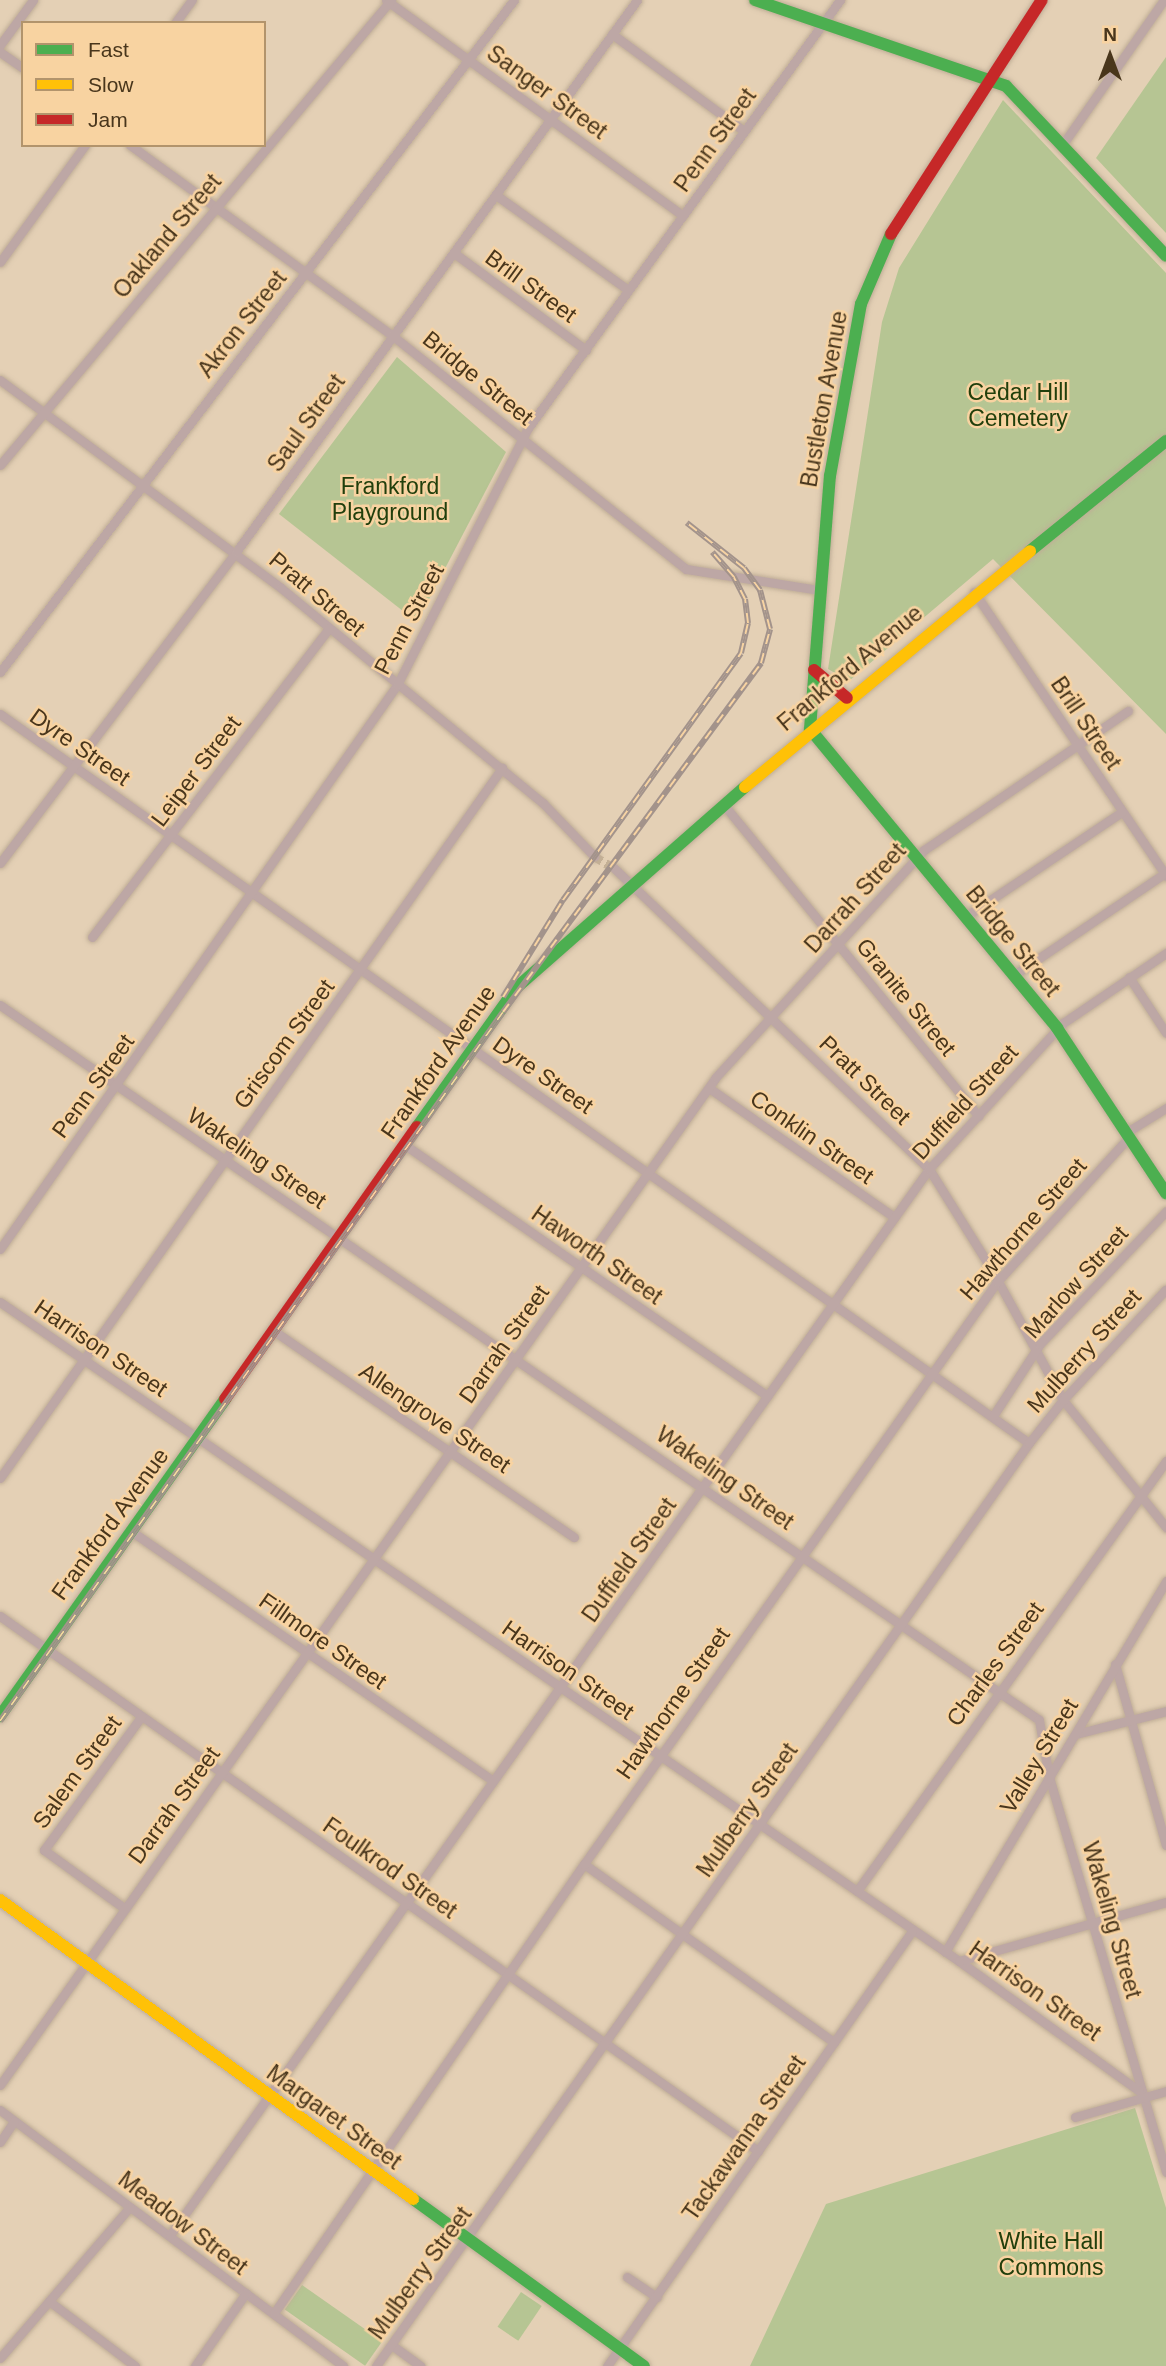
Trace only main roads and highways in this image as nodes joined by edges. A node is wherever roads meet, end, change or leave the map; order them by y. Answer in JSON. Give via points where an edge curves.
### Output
{"nodes":[{"id":1,"x":755,"y":0,"type":"edge"},
{"id":2,"x":1042,"y":0,"type":"edge"},
{"id":3,"x":991,"y":79,"type":"junction"},
{"id":4,"x":1166,"y":256,"type":"edge"},
{"id":5,"x":1166,"y":441,"type":"edge"},
{"id":6,"x":814,"y":670,"type":"junction"},
{"id":7,"x":847,"y":698,"type":"junction"},
{"id":8,"x":810,"y":729,"type":"junction"},
{"id":9,"x":1166,"y":1193,"type":"edge"},
{"id":10,"x":0,"y":1716,"type":"edge"},
{"id":11,"x":0,"y":1900,"type":"edge"},
{"id":12,"x":644,"y":2366,"type":"edge"}],
"edges":[{"from":1,"to":3,"type":"main road"},
{"from":2,"to":3,"type":"main road","name":"Bustleton Avenue"},
{"from":3,"to":4,"type":"main road","via":[[1006,86]]},
{"from":3,"to":6,"type":"main road","name":"Bustleton Avenue","via":[[889,236],[861,304],[830,476]]},
{"from":5,"to":7,"type":"main road","name":"Frankford Avenue"},
{"from":6,"to":7,"type":"main road"},
{"from":6,"to":8,"type":"main road","name":"Bustleton Avenue"},
{"from":7,"to":8,"type":"main road","name":"Frankford Avenue"},
{"from":8,"to":9,"type":"main road","name":"Bridge Street","via":[[1057,1028]]},
{"from":8,"to":10,"type":"main road","name":"Frankford Avenue","via":[[516,988]]},
{"from":11,"to":12,"type":"main road","name":"Margaret Street"}]}
